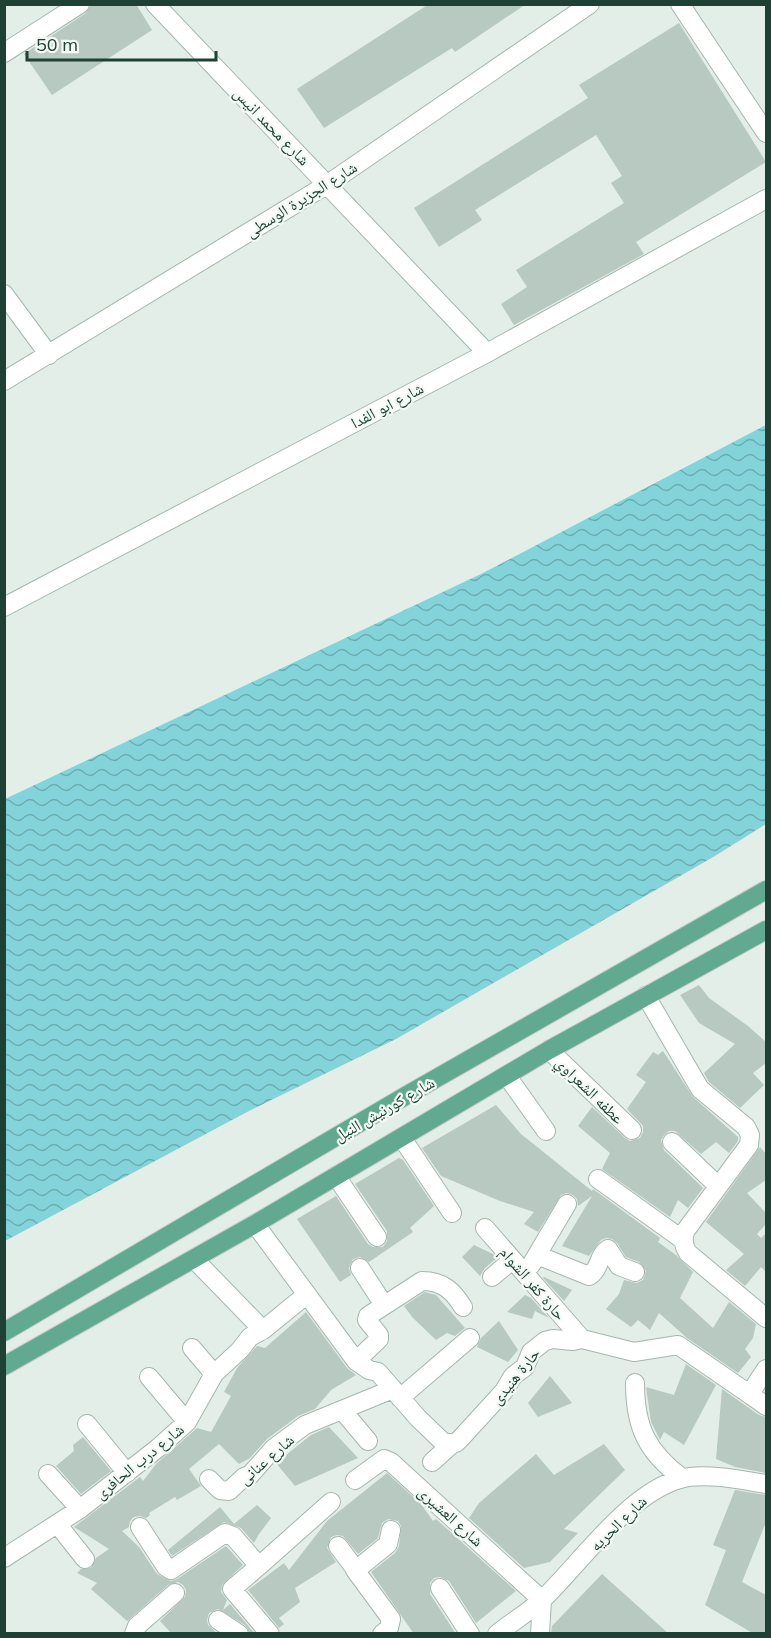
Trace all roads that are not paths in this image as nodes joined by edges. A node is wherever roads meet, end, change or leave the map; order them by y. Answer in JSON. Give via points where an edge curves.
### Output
{"nodes":[{"id":1,"x":80,"y":4,"type":"edge"},
{"id":2,"x":155,"y":4,"type":"edge"},
{"id":3,"x":590,"y":4,"type":"edge"},
{"id":4,"x":680,"y":4,"type":"edge"},
{"id":5,"x":4,"y":53,"type":"edge"},
{"id":6,"x":766,"y":133,"type":"edge"},
{"id":7,"x":328,"y":184,"type":"junction"},
{"id":8,"x":766,"y":199,"type":"edge"},
{"id":9,"x":4,"y":294,"type":"edge"},
{"id":10,"x":487,"y":353,"type":"junction"},
{"id":11,"x":49,"y":355,"type":"junction"},
{"id":12,"x":4,"y":381,"type":"edge"},
{"id":13,"x":4,"y":607,"type":"edge"},
{"id":14,"x":766,"y":890,"type":"edge"},
{"id":15,"x":766,"y":930,"type":"edge"},
{"id":16,"x":646,"y":996,"type":"junction"},
{"id":17,"x":549,"y":1050,"type":"junction"},
{"id":18,"x":507,"y":1076,"type":"junction"},
{"id":19,"x":632,"y":1130,"type":"dead end"},
{"id":20,"x":546,"y":1131,"type":"dead end"},
{"id":21,"x":402,"y":1138,"type":"junction"},
{"id":22,"x":672,"y":1142,"type":"dead end"},
{"id":23,"x":336,"y":1176,"type":"junction"},
{"id":24,"x":598,"y":1179,"type":"dead end"},
{"id":25,"x":718,"y":1186,"type":"junction"},
{"id":26,"x":567,"y":1204,"type":"dead end"},
{"id":27,"x":452,"y":1213,"type":"dead end"},
{"id":28,"x":255,"y":1224,"type":"junction"},
{"id":29,"x":484,"y":1228,"type":"dead end"},
{"id":30,"x":377,"y":1237,"type":"dead end"},
{"id":31,"x":683,"y":1240,"type":"junction"},
{"id":32,"x":537,"y":1255,"type":"junction"},
{"id":33,"x":194,"y":1259,"type":"junction"},
{"id":34,"x":512,"y":1260,"type":"junction"},
{"id":35,"x":360,"y":1268,"type":"dead end"},
{"id":36,"x":635,"y":1272,"type":"dead end"},
{"id":37,"x":525,"y":1275,"type":"junction"},
{"id":38,"x":492,"y":1277,"type":"dead end"},
{"id":39,"x":306,"y":1295,"type":"junction"},
{"id":40,"x":384,"y":1305,"type":"junction"},
{"id":41,"x":463,"y":1307,"type":"dead end"},
{"id":42,"x":766,"y":1318,"type":"edge"},
{"id":43,"x":263,"y":1330,"type":"junction"},
{"id":44,"x":4,"y":1332,"type":"edge"},
{"id":45,"x":470,"y":1338,"type":"dead end"},
{"id":46,"x":582,"y":1339,"type":"junction"},
{"id":47,"x":192,"y":1348,"type":"dead end"},
{"id":48,"x":356,"y":1360,"type":"junction"},
{"id":49,"x":4,"y":1366,"type":"edge"},
{"id":50,"x":766,"y":1369,"type":"edge"},
{"id":51,"x":214,"y":1374,"type":"junction"},
{"id":52,"x":149,"y":1377,"type":"dead end"},
{"id":53,"x":635,"y":1383,"type":"dead end"},
{"id":54,"x":397,"y":1393,"type":"junction"},
{"id":55,"x":759,"y":1401,"type":"edge"},
{"id":56,"x":342,"y":1410,"type":"junction"},
{"id":57,"x":188,"y":1422,"type":"junction"},
{"id":58,"x":87,"y":1424,"type":"dead end"},
{"id":59,"x":368,"y":1441,"type":"dead end"},
{"id":60,"x":452,"y":1444,"type":"junction"},
{"id":61,"x":432,"y":1462,"type":"dead end"},
{"id":62,"x":127,"y":1473,"type":"junction"},
{"id":63,"x":48,"y":1474,"type":"dead end"},
{"id":64,"x":682,"y":1478,"type":"junction"},
{"id":65,"x":209,"y":1479,"type":"dead end"},
{"id":66,"x":355,"y":1480,"type":"dead end"},
{"id":67,"x":766,"y":1484,"type":"edge"},
{"id":68,"x":331,"y":1502,"type":"dead end"},
{"id":69,"x":80,"y":1509,"type":"junction"},
{"id":70,"x":58,"y":1525,"type":"junction"},
{"id":71,"x":140,"y":1527,"type":"dead end"},
{"id":72,"x":391,"y":1530,"type":"dead end"},
{"id":73,"x":338,"y":1546,"type":"dead end"},
{"id":74,"x":7,"y":1554,"type":"edge"},
{"id":75,"x":85,"y":1558,"type":"dead end"},
{"id":76,"x":259,"y":1566,"type":"junction"},
{"id":77,"x":355,"y":1570,"type":"junction"},
{"id":78,"x":440,"y":1588,"type":"dead end"},
{"id":79,"x":175,"y":1593,"type":"dead end"},
{"id":80,"x":542,"y":1600,"type":"junction"},
{"id":81,"x":218,"y":1620,"type":"dead end"},
{"id":82,"x":134,"y":1634,"type":"edge"},
{"id":83,"x":239,"y":1634,"type":"edge"},
{"id":84,"x":270,"y":1634,"type":"edge"},
{"id":85,"x":382,"y":1634,"type":"edge"},
{"id":86,"x":470,"y":1634,"type":"edge"},
{"id":87,"x":497,"y":1634,"type":"edge"},
{"id":88,"x":540,"y":1634,"type":"edge"}],
"edges":[{"from":1,"to":5,"type":"street"},
{"from":2,"to":7,"type":"street","name":"شارع محمد انيس"},
{"from":3,"to":7,"type":"street","name":"شارع الجزيرة الوسطى"},
{"from":4,"to":6,"type":"street"},
{"from":7,"to":10,"type":"street","name":"شارع محمد انيس"},
{"from":7,"to":11,"type":"street","name":"شارع الجزيرة الوسطى"},
{"from":8,"to":10,"type":"street","name":"شارع ابو الفدا"},
{"from":9,"to":11,"type":"street"},
{"from":10,"to":13,"type":"street","name":"شارع ابو الفدا"},
{"from":11,"to":12,"type":"street","name":"شارع الجزيرة الوسطى"},
{"from":14,"to":44,"type":"main road","name":"شارع كورنيش النيل"},
{"from":15,"to":16,"type":"main road","name":"شارع كورنيش النيل"},
{"from":16,"to":17,"type":"main road","name":"شارع كورنيش النيل"},
{"from":16,"to":25,"type":"street","via":[[700,1089],[748,1131],[749,1145]]},
{"from":17,"to":18,"type":"main road","name":"شارع كورنيش النيل"},
{"from":17,"to":19,"type":"street","name":"عطفه الشعراوي"},
{"from":18,"to":20,"type":"street"},
{"from":18,"to":21,"type":"main road","name":"شارع كورنيش النيل"},
{"from":21,"to":23,"type":"main road","name":"شارع كورنيش النيل"},
{"from":21,"to":27,"type":"street"},
{"from":22,"to":25,"type":"street"},
{"from":23,"to":28,"type":"main road","name":"شارع كورنيش النيل"},
{"from":23,"to":30,"type":"street"},
{"from":24,"to":31,"type":"street"},
{"from":25,"to":31,"type":"street"},
{"from":26,"to":32,"type":"street"},
{"from":28,"to":33,"type":"main road","name":"شارع كورنيش النيل"},
{"from":28,"to":39,"type":"street"},
{"from":29,"to":34,"type":"street","name":"حارة كفر الشوام"},
{"from":31,"to":42,"type":"street","via":[[688,1253]]},
{"from":32,"to":36,"type":"street","via":[[589,1276],[608,1249],[619,1266]]},
{"from":32,"to":37,"type":"street"},
{"from":33,"to":43,"type":"street"},
{"from":33,"to":49,"type":"main road","name":"شارع كورنيش النيل"},
{"from":34,"to":37,"type":"street","name":"حارة كفر الشوام"},
{"from":34,"to":38,"type":"street"},
{"from":35,"to":40,"type":"street"},
{"from":37,"to":46,"type":"street","name":"حارة كفر الشوام"},
{"from":39,"to":43,"type":"street","name":"شارع درب الحافرى"},
{"from":39,"to":48,"type":"street"},
{"from":40,"to":41,"type":"street","via":[[422,1281],[431,1281],[453,1291]]},
{"from":40,"to":48,"type":"street","via":[[367,1317],[379,1339]]},
{"from":43,"to":51,"type":"street","name":"شارع درب الحافرى","via":[[250,1337]]},
{"from":45,"to":54,"type":"street","name":"شارع عنانى"},
{"from":46,"to":55,"type":"street","name":"حارة هنيدى","via":[[634,1352],[678,1345]]},
{"from":46,"to":60,"type":"street","name":"حارة هنيدى","via":[[545,1341],[531,1352],[525,1367]]},
{"from":47,"to":51,"type":"street"},
{"from":48,"to":54,"type":"street","via":[[378,1372]]},
{"from":50,"to":55,"type":"street","via":[[752,1388]]},
{"from":51,"to":57,"type":"street","name":"شارع درب الحافرى"},
{"from":52,"to":57,"type":"street"},
{"from":53,"to":64,"type":"street","via":[[640,1427],[664,1465]]},
{"from":54,"to":56,"type":"street","name":"شارع عنانى"},
{"from":54,"to":60,"type":"street","via":[[444,1443]]},
{"from":56,"to":59,"type":"street"},
{"from":56,"to":65,"type":"street","name":"شارع عنانى","via":[[306,1425],[274,1448],[229,1491],[220,1490]]},
{"from":57,"to":62,"type":"street","name":"شارع درب الحافرى"},
{"from":58,"to":62,"type":"street"},
{"from":60,"to":61,"type":"street","name":"حارة هنيدى"},
{"from":62,"to":69,"type":"street","name":"شارع درب الحافرى"},
{"from":63,"to":69,"type":"street"},
{"from":64,"to":67,"type":"street","name":"شارع الحريه"},
{"from":64,"to":80,"type":"street","name":"شارع الحريه","via":[[632,1505]]},
{"from":66,"to":80,"type":"street","name":"شارع العشيرى","via":[[388,1459]]},
{"from":68,"to":76,"type":"street","via":[[286,1553]]},
{"from":69,"to":70,"type":"street","name":"شارع درب الحافرى"},
{"from":70,"to":74,"type":"street","name":"شارع درب الحافرى"},
{"from":70,"to":75,"type":"street"},
{"from":71,"to":76,"type":"street","via":[[171,1570],[225,1533],[233,1536]]},
{"from":72,"to":77,"type":"street","via":[[388,1544]]},
{"from":73,"to":77,"type":"street"},
{"from":76,"to":84,"type":"street","via":[[232,1588]]},
{"from":77,"to":85,"type":"street","via":[[391,1619]]},
{"from":78,"to":86,"type":"street"},
{"from":79,"to":82,"type":"street","via":[[137,1626]]},
{"from":80,"to":87,"type":"street","name":"شارع الحريه"},
{"from":80,"to":88,"type":"street"},
{"from":81,"to":83,"type":"street"}]}
